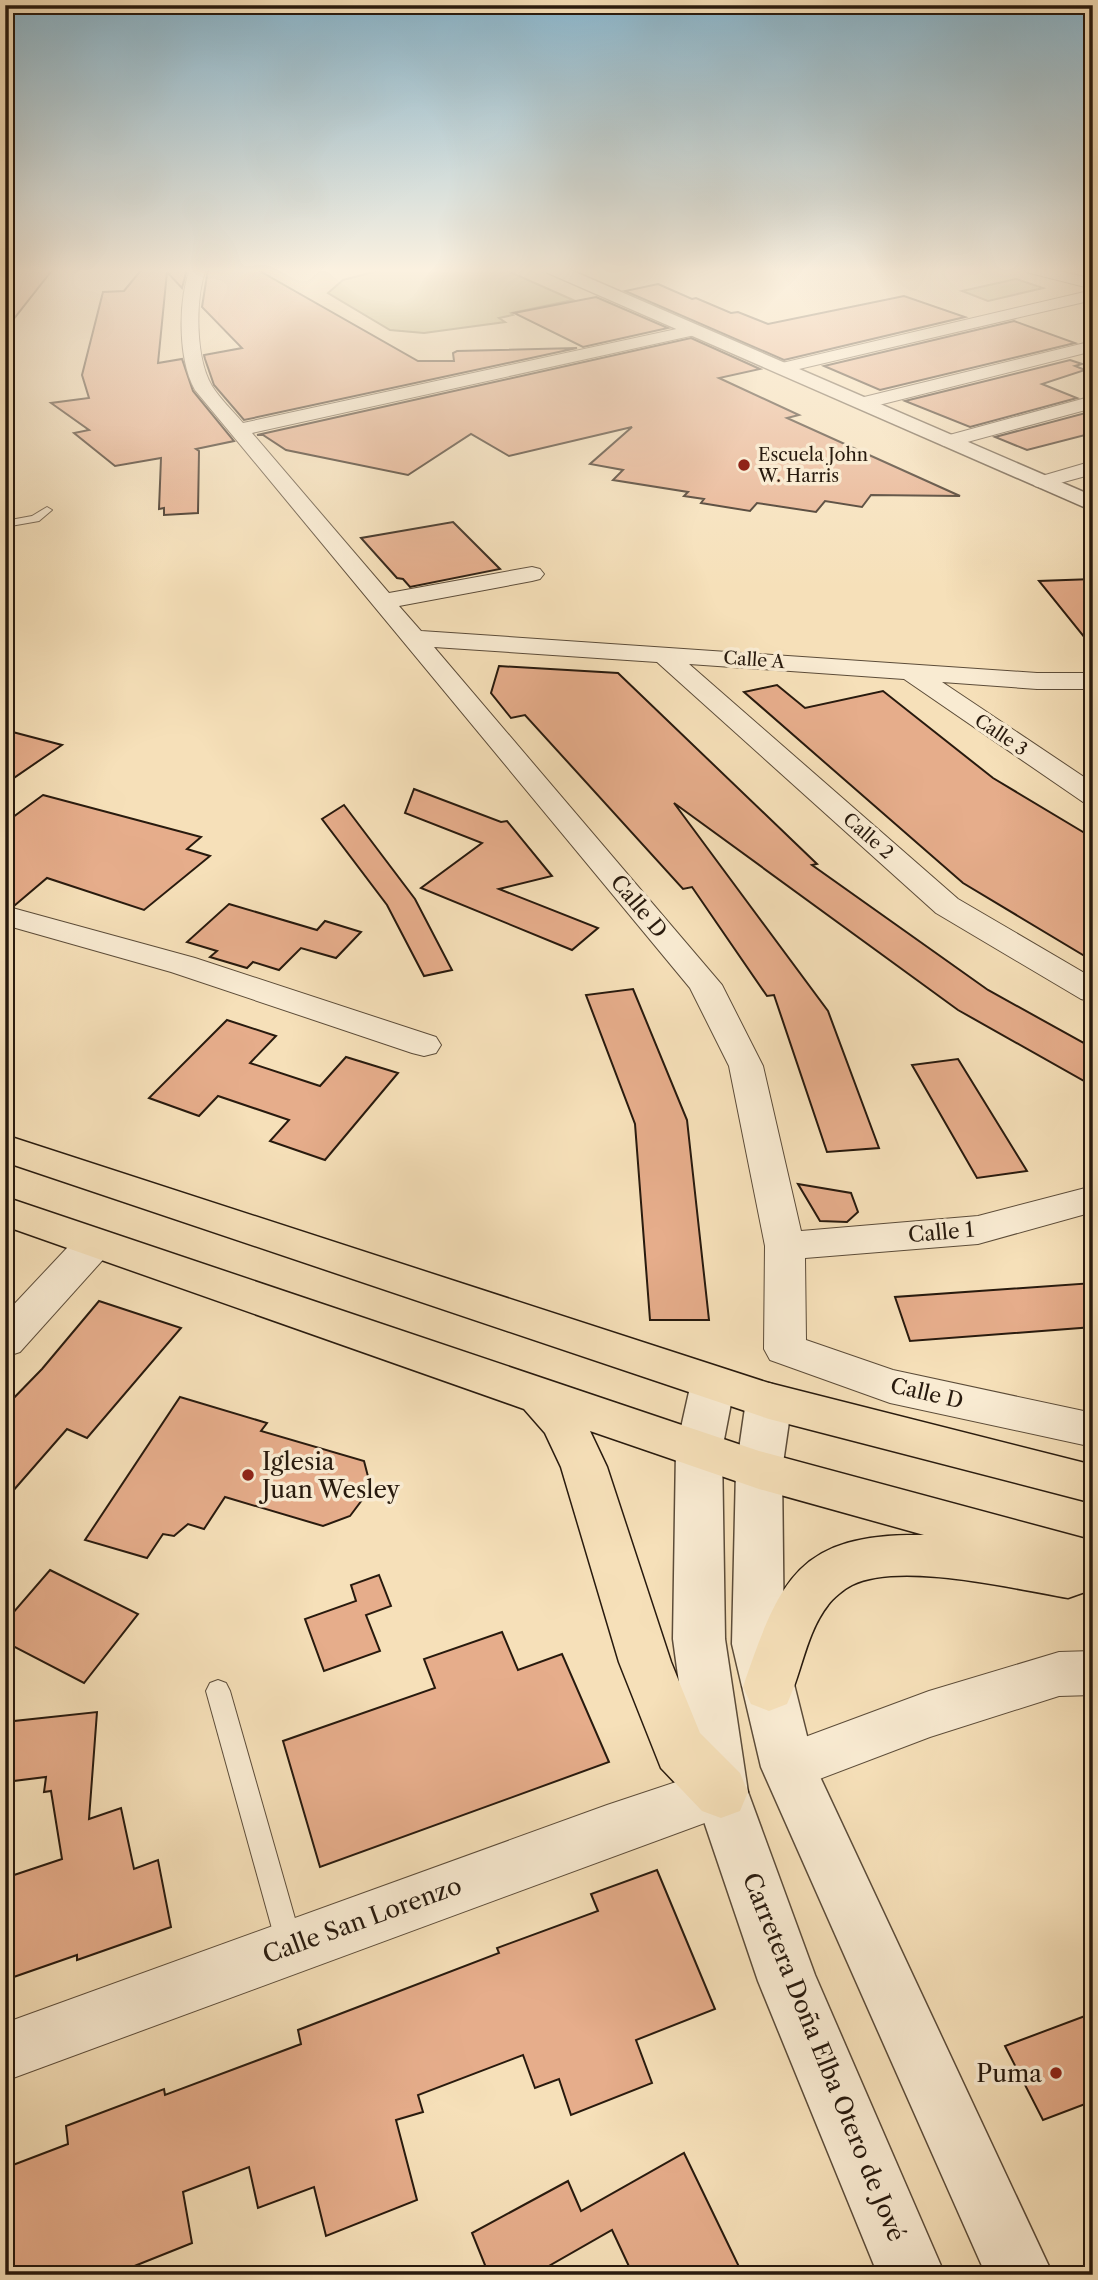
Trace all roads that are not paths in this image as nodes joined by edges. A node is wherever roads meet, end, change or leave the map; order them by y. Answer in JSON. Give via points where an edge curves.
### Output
{"nodes":[{"id":1,"x":199,"y":375,"type":"edge"},
{"id":2,"x":488,"y":375,"type":"edge"},
{"id":3,"x":799,"y":375,"type":"edge"},
{"id":4,"x":974,"y":375,"type":"edge"},
{"id":5,"x":1093,"y":402,"type":"edge"},
{"id":6,"x":863,"y":403,"type":"junction"},
{"id":7,"x":238,"y":430,"type":"junction"},
{"id":8,"x":949,"y":441,"type":"junction"},
{"id":9,"x":1093,"y":467,"type":"edge"},
{"id":10,"x":1042,"y":482,"type":"junction"},
{"id":11,"x":1093,"y":504,"type":"edge"},
{"id":12,"x":47,"y":510,"type":"dead end"},
{"id":13,"x":5,"y":524,"type":"edge"},
{"id":14,"x":532,"y":574,"type":"dead end"},
{"id":15,"x":385,"y":601,"type":"junction"},
{"id":16,"x":415,"y":638,"type":"junction"},
{"id":17,"x":661,"y":653,"type":"junction"},
{"id":18,"x":909,"y":672,"type":"junction"},
{"id":19,"x":1093,"y":681,"type":"edge"},
{"id":20,"x":1093,"y":796,"type":"edge"},
{"id":21,"x":5,"y":915,"type":"edge"},
{"id":22,"x":1093,"y":992,"type":"edge"},
{"id":23,"x":424,"y":1045,"type":"dead end"},
{"id":24,"x":5,"y":1148,"type":"edge"},
{"id":25,"x":1093,"y":1199,"type":"edge"},
{"id":26,"x":5,"y":1211,"type":"edge"},
{"id":27,"x":95,"y":1243,"type":"junction"},
{"id":28,"x":785,"y":1246,"type":"junction"},
{"id":29,"x":5,"y":1341,"type":"edge"},
{"id":30,"x":713,"y":1382,"type":"junction"},
{"id":31,"x":539,"y":1396,"type":"junction"},
{"id":32,"x":769,"y":1401,"type":"junction"},
{"id":33,"x":1093,"y":1430,"type":"edge"},
{"id":34,"x":699,"y":1450,"type":"junction"},
{"id":35,"x":759,"y":1470,"type":"junction"},
{"id":36,"x":1093,"y":1484,"type":"edge"},
{"id":37,"x":1093,"y":1562,"type":"edge"},
{"id":38,"x":1093,"y":1581,"type":"edge"},
{"id":39,"x":1093,"y":1673,"type":"edge"},
{"id":40,"x":769,"y":1687,"type":"junction"},
{"id":41,"x":218,"y":1691,"type":"dead end"},
{"id":42,"x":788,"y":1767,"type":"junction"},
{"id":43,"x":721,"y":1792,"type":"junction"},
{"id":44,"x":290,"y":1946,"type":"junction"},
{"id":45,"x":5,"y":2052,"type":"edge"},
{"id":46,"x":912,"y":2275,"type":"edge"},
{"id":47,"x":1020,"y":2275,"type":"edge"}],
"edges":[{"from":1,"to":7,"type":"street","name":"Calle D","via":[[202,386]]},
{"from":2,"to":7,"type":"street"},
{"from":3,"to":6,"type":"street"},
{"from":4,"to":6,"type":"street"},
{"from":5,"to":8,"type":"street"},
{"from":6,"to":8,"type":"street"},
{"from":7,"to":15,"type":"street","name":"Calle D"},
{"from":8,"to":10,"type":"street"},
{"from":9,"to":10,"type":"street"},
{"from":10,"to":11,"type":"street"},
{"from":12,"to":13,"type":"lane","via":[[34,519]]},
{"from":14,"to":15,"type":"street"},
{"from":15,"to":16,"type":"street","name":"Calle D"},
{"from":16,"to":17,"type":"street","name":"Calle A"},
{"from":16,"to":28,"type":"street","name":"Calle D","via":[[705,985],[746,1066]]},
{"from":17,"to":18,"type":"street","name":"Calle A"},
{"from":17,"to":22,"type":"street","name":"Calle 2","via":[[947,906]]},
{"from":18,"to":19,"type":"street","name":"Calle A"},
{"from":18,"to":20,"type":"street","name":"Calle 3"},
{"from":21,"to":23,"type":"street","via":[[183,965]]},
{"from":24,"to":30,"type":"main road"},
{"from":25,"to":28,"type":"street","name":"Calle 1","via":[[978,1230]]},
{"from":26,"to":27,"type":"main road"},
{"from":27,"to":29,"type":"street"},
{"from":27,"to":31,"type":"main road"},
{"from":28,"to":33,"type":"street","name":"Calle D","via":[[785,1349],[890,1386]]},
{"from":30,"to":32,"type":"main road"},
{"from":30,"to":34,"type":"street","name":"Carretera Doña Elba Otero de Jové"},
{"from":31,"to":34,"type":"main road"},
{"from":31,"to":43,"type":"main road","via":[[562,1422],[584,1467],[645,1662],[680,1750]]},
{"from":32,"to":35,"type":"street"},
{"from":32,"to":36,"type":"main road"},
{"from":34,"to":35,"type":"main road"},
{"from":34,"to":43,"type":"street","name":"Carretera Doña Elba Otero de Jové","via":[[699,1639]]},
{"from":35,"to":37,"type":"main road"},
{"from":35,"to":40,"type":"street","via":[[758,1644]]},
{"from":38,"to":40,"type":"main road","via":[[923,1555],[877,1556],[841,1564],[812,1587],[787,1633]]},
{"from":39,"to":42,"type":"street","via":[[1059,1674],[929,1714]]},
{"from":40,"to":42,"type":"street"},
{"from":41,"to":44,"type":"lane"},
{"from":42,"to":47,"type":"street"},
{"from":43,"to":44,"type":"street","name":"Calle San Lorenzo"},
{"from":43,"to":46,"type":"street","name":"Carretera Doña Elba Otero de Jové","via":[[788,1981]]},
{"from":44,"to":45,"type":"street","name":"Calle San Lorenzo"}]}
